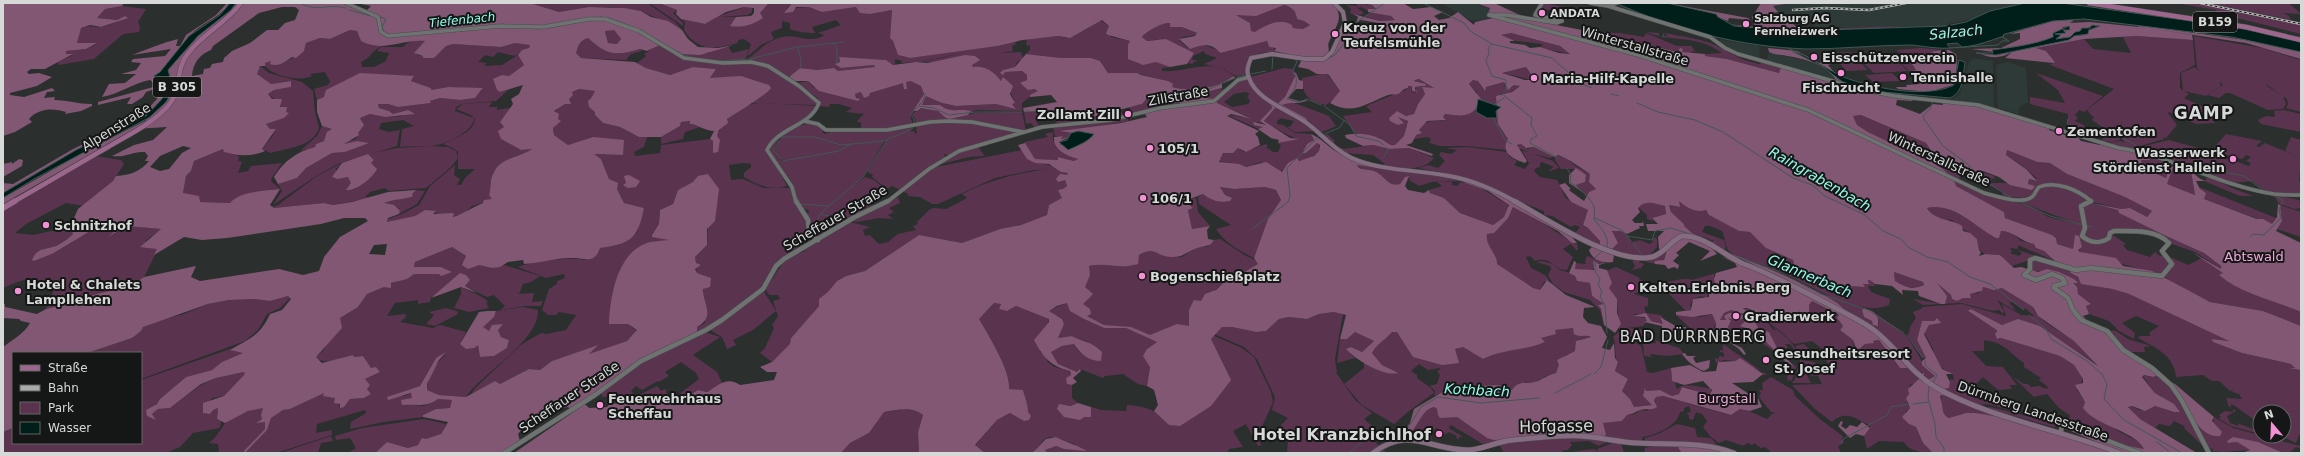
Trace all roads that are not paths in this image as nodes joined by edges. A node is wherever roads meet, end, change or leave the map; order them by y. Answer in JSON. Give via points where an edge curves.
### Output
{"nodes":[{"id":1,"x":241,"y":3,"type":"edge"},
{"id":2,"x":346,"y":3,"type":"edge"},
{"id":3,"x":1334,"y":3,"type":"edge"},
{"id":4,"x":1542,"y":3,"type":"edge"},
{"id":5,"x":1590,"y":3,"type":"edge"},
{"id":6,"x":2089,"y":3,"type":"edge"},
{"id":7,"x":1616,"y":4,"type":"edge"},
{"id":8,"x":1608,"y":6,"type":"junction"},
{"id":9,"x":2301,"y":40,"type":"edge"},
{"id":10,"x":1249,"y":77,"type":"junction"},
{"id":11,"x":1126,"y":117,"type":"joint"},
{"id":12,"x":804,"y":120,"type":"junction"},
{"id":13,"x":1026,"y":132,"type":"junction"},
{"id":14,"x":2301,"y":195,"type":"edge"},
{"id":15,"x":3,"y":208,"type":"edge"},
{"id":16,"x":818,"y":240,"type":"junction"},
{"id":17,"x":2061,"y":431,"type":"junction"},
{"id":18,"x":504,"y":453,"type":"edge"},
{"id":19,"x":1373,"y":453,"type":"edge"},
{"id":20,"x":1734,"y":453,"type":"edge"},
{"id":21,"x":2119,"y":453,"type":"edge"},
{"id":22,"x":2140,"y":453,"type":"edge"},
{"id":23,"x":2209,"y":453,"type":"edge"}],
"edges":[{"from":1,"to":15,"type":"main road","name":"Alpenstraße","number":"B 305","via":[[232,14],[196,43],[182,60],[177,70],[175,96],[160,114]]},
{"from":2,"to":12,"type":"street","via":[[376,16],[382,34],[390,37],[508,26],[538,28],[591,19],[607,20],[639,31],[659,45],[688,59],[723,63],[751,62],[768,66],[819,101],[818,108]]},
{"from":3,"to":10,"type":"main road","via":[[1343,12],[1345,20],[1329,55],[1319,60],[1306,60],[1277,53],[1260,54],[1249,60]]},
{"from":4,"to":23,"type":"street","name":"Winterstallstraße","via":[[1535,15],[1562,21],[1557,24],[1507,15],[1489,15],[1638,55],[1808,110],[1984,193],[2009,199],[2022,199],[2032,197],[2042,185],[2073,190],[2092,201],[2081,206],[2085,226],[2082,236],[2087,240],[2105,241],[2114,231],[2151,233],[2164,238],[2168,243],[2162,251],[2172,264],[2162,276],[2091,268],[2076,270],[2035,258],[2030,260],[2030,269],[2024,274],[2036,280],[2050,275],[2061,277],[2065,283],[2054,288],[2068,298],[2082,321],[2106,330],[2123,350],[2145,363],[2178,393]]},
{"from":5,"to":8,"type":"street"},
{"from":6,"to":9,"type":"main road","number":"B159","via":[[2246,27]]},
{"from":7,"to":8,"type":"street"},
{"from":8,"to":14,"type":"street","via":[[1710,37],[1731,51],[1835,82],[1890,96],[1970,103],[2119,148],[2135,150],[2236,185],[2274,194]]},
{"from":10,"to":11,"type":"street","name":"Zillstraße","via":[[1238,80],[1217,100],[1156,109]]},
{"from":10,"to":17,"type":"main road","name":"Dürrnberg Landesstraße","via":[[1265,98],[1304,121],[1340,152],[1361,162],[1385,168],[1440,173],[1478,184],[1599,246],[1628,256],[1654,256],[1662,252],[1673,240],[1681,237],[1700,240],[1733,259],[1782,279],[1866,325],[1890,344],[1912,370],[1952,396],[1998,414]]},
{"from":11,"to":13,"type":"street","name":"Scheffauer Straße","via":[[1047,126]]},
{"from":12,"to":13,"type":"street","via":[[818,124],[826,130],[887,130],[935,122],[968,122]]},
{"from":12,"to":16,"type":"street","via":[[775,137],[767,150],[792,187],[797,206],[808,220],[809,232]]},
{"from":13,"to":16,"type":"street","name":"Scheffauer Straße","via":[[952,154],[893,199],[855,217]]},
{"from":16,"to":18,"type":"street","name":"Scheffauer Straße","via":[[780,263],[763,289],[713,326],[650,356]]},
{"from":17,"to":21,"type":"main road","name":"Dürrnberg Landesstraße"},
{"from":17,"to":22,"type":"street","via":[[2063,425],[2068,425]]},
{"from":19,"to":20,"type":"main road","name":"Hofgasse","via":[[1380,446],[1403,438],[1450,449],[1469,450],[1506,441],[1571,436],[1640,443],[1704,444]]}]}
